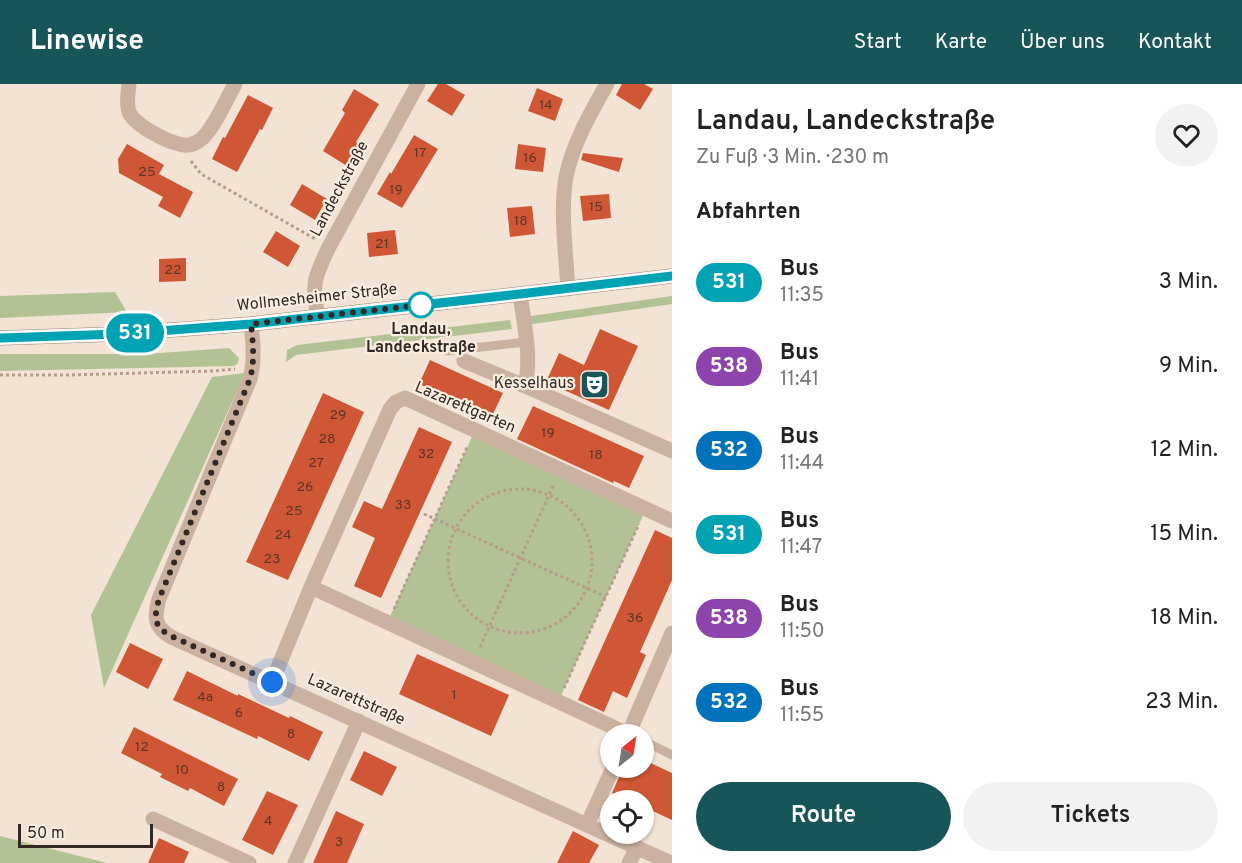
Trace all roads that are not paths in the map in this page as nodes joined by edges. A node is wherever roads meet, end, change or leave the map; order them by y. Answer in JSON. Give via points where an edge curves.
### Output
{"nodes":[{"id":1,"x":129,"y":84,"type":"edge"},
{"id":2,"x":235,"y":84,"type":"edge"},
{"id":3,"x":418,"y":84,"type":"edge"},
{"id":4,"x":607,"y":84,"type":"edge"},
{"id":5,"x":672,"y":276,"type":"edge"},
{"id":6,"x":568,"y":289,"type":"junction"},
{"id":7,"x":520,"y":294,"type":"junction"},
{"id":8,"x":318,"y":317,"type":"junction"},
{"id":9,"x":251,"y":324,"type":"junction"},
{"id":10,"x":0,"y":338,"type":"edge"},
{"id":11,"x":526,"y":342,"type":"junction"},
{"id":12,"x":447,"y":351,"type":"dead end"},
{"id":13,"x":464,"y":361,"type":"dead end"},
{"id":14,"x":525,"y":386,"type":"junction"},
{"id":15,"x":672,"y":451,"type":"edge"},
{"id":16,"x":672,"y":521,"type":"edge"},
{"id":17,"x":311,"y":587,"type":"junction"},
{"id":18,"x":672,"y":633,"type":"edge"},
{"id":19,"x":272,"y":682,"type":"junction"},
{"id":20,"x":359,"y":721,"type":"junction"},
{"id":21,"x":606,"y":724,"type":"edge"},
{"id":22,"x":634,"y":724,"type":"edge"},
{"id":23,"x":654,"y":746,"type":"edge"},
{"id":24,"x":672,"y":755,"type":"edge"},
{"id":25,"x":609,"y":778,"type":"edge"},
{"id":26,"x":153,"y":819,"type":"dead end"},
{"id":27,"x":587,"y":825,"type":"junction"},
{"id":28,"x":638,"y":848,"type":"junction"},
{"id":29,"x":249,"y":863,"type":"edge"},
{"id":30,"x":295,"y":863,"type":"edge"},
{"id":31,"x":629,"y":863,"type":"edge"},
{"id":32,"x":671,"y":863,"type":"edge"}],
"edges":[{"from":1,"to":2,"type":"street","via":[[127,100],[132,117],[180,145],[200,142]]},
{"from":3,"to":8,"type":"street","name":"Landeckstraße","via":[[320,266],[314,297]]},
{"from":4,"to":6,"type":"street","via":[[581,131],[566,177]]},
{"from":5,"to":6,"type":"main road","name":"Wollmesheimer Straße"},
{"from":6,"to":7,"type":"main road","name":"Wollmesheimer Straße"},
{"from":7,"to":8,"type":"main road","name":"Wollmesheimer Straße"},
{"from":7,"to":11,"type":"street"},
{"from":8,"to":9,"type":"main road","name":"Wollmesheimer Straße"},
{"from":9,"to":10,"type":"main road","name":"Wollmesheimer Straße"},
{"from":9,"to":19,"type":"street","name":"Lazarettstraße","via":[[254,367],[159,599],[156,616],[162,631]]},
{"from":11,"to":12,"type":"lane"},
{"from":11,"to":14,"type":"street"},
{"from":13,"to":14,"type":"street"},
{"from":14,"to":15,"type":"street"},
{"from":16,"to":17,"type":"street","name":"Lazarettgarten","via":[[405,398],[390,409]]},
{"from":17,"to":19,"type":"street","name":"Lazarettgarten"},
{"from":17,"to":21,"type":"street"},
{"from":18,"to":22,"type":"street"},
{"from":19,"to":20,"type":"street","name":"Lazarettstraße"},
{"from":20,"to":27,"type":"street","name":"Lazarettstraße"},
{"from":20,"to":30,"type":"street"},
{"from":23,"to":24,"type":"lane"},
{"from":25,"to":27,"type":"street"},
{"from":26,"to":29,"type":"street"},
{"from":27,"to":28,"type":"street","name":"Lazarettstraße"},
{"from":28,"to":31,"type":"street"},
{"from":28,"to":32,"type":"street","name":"Lazarettstraße"}]}
